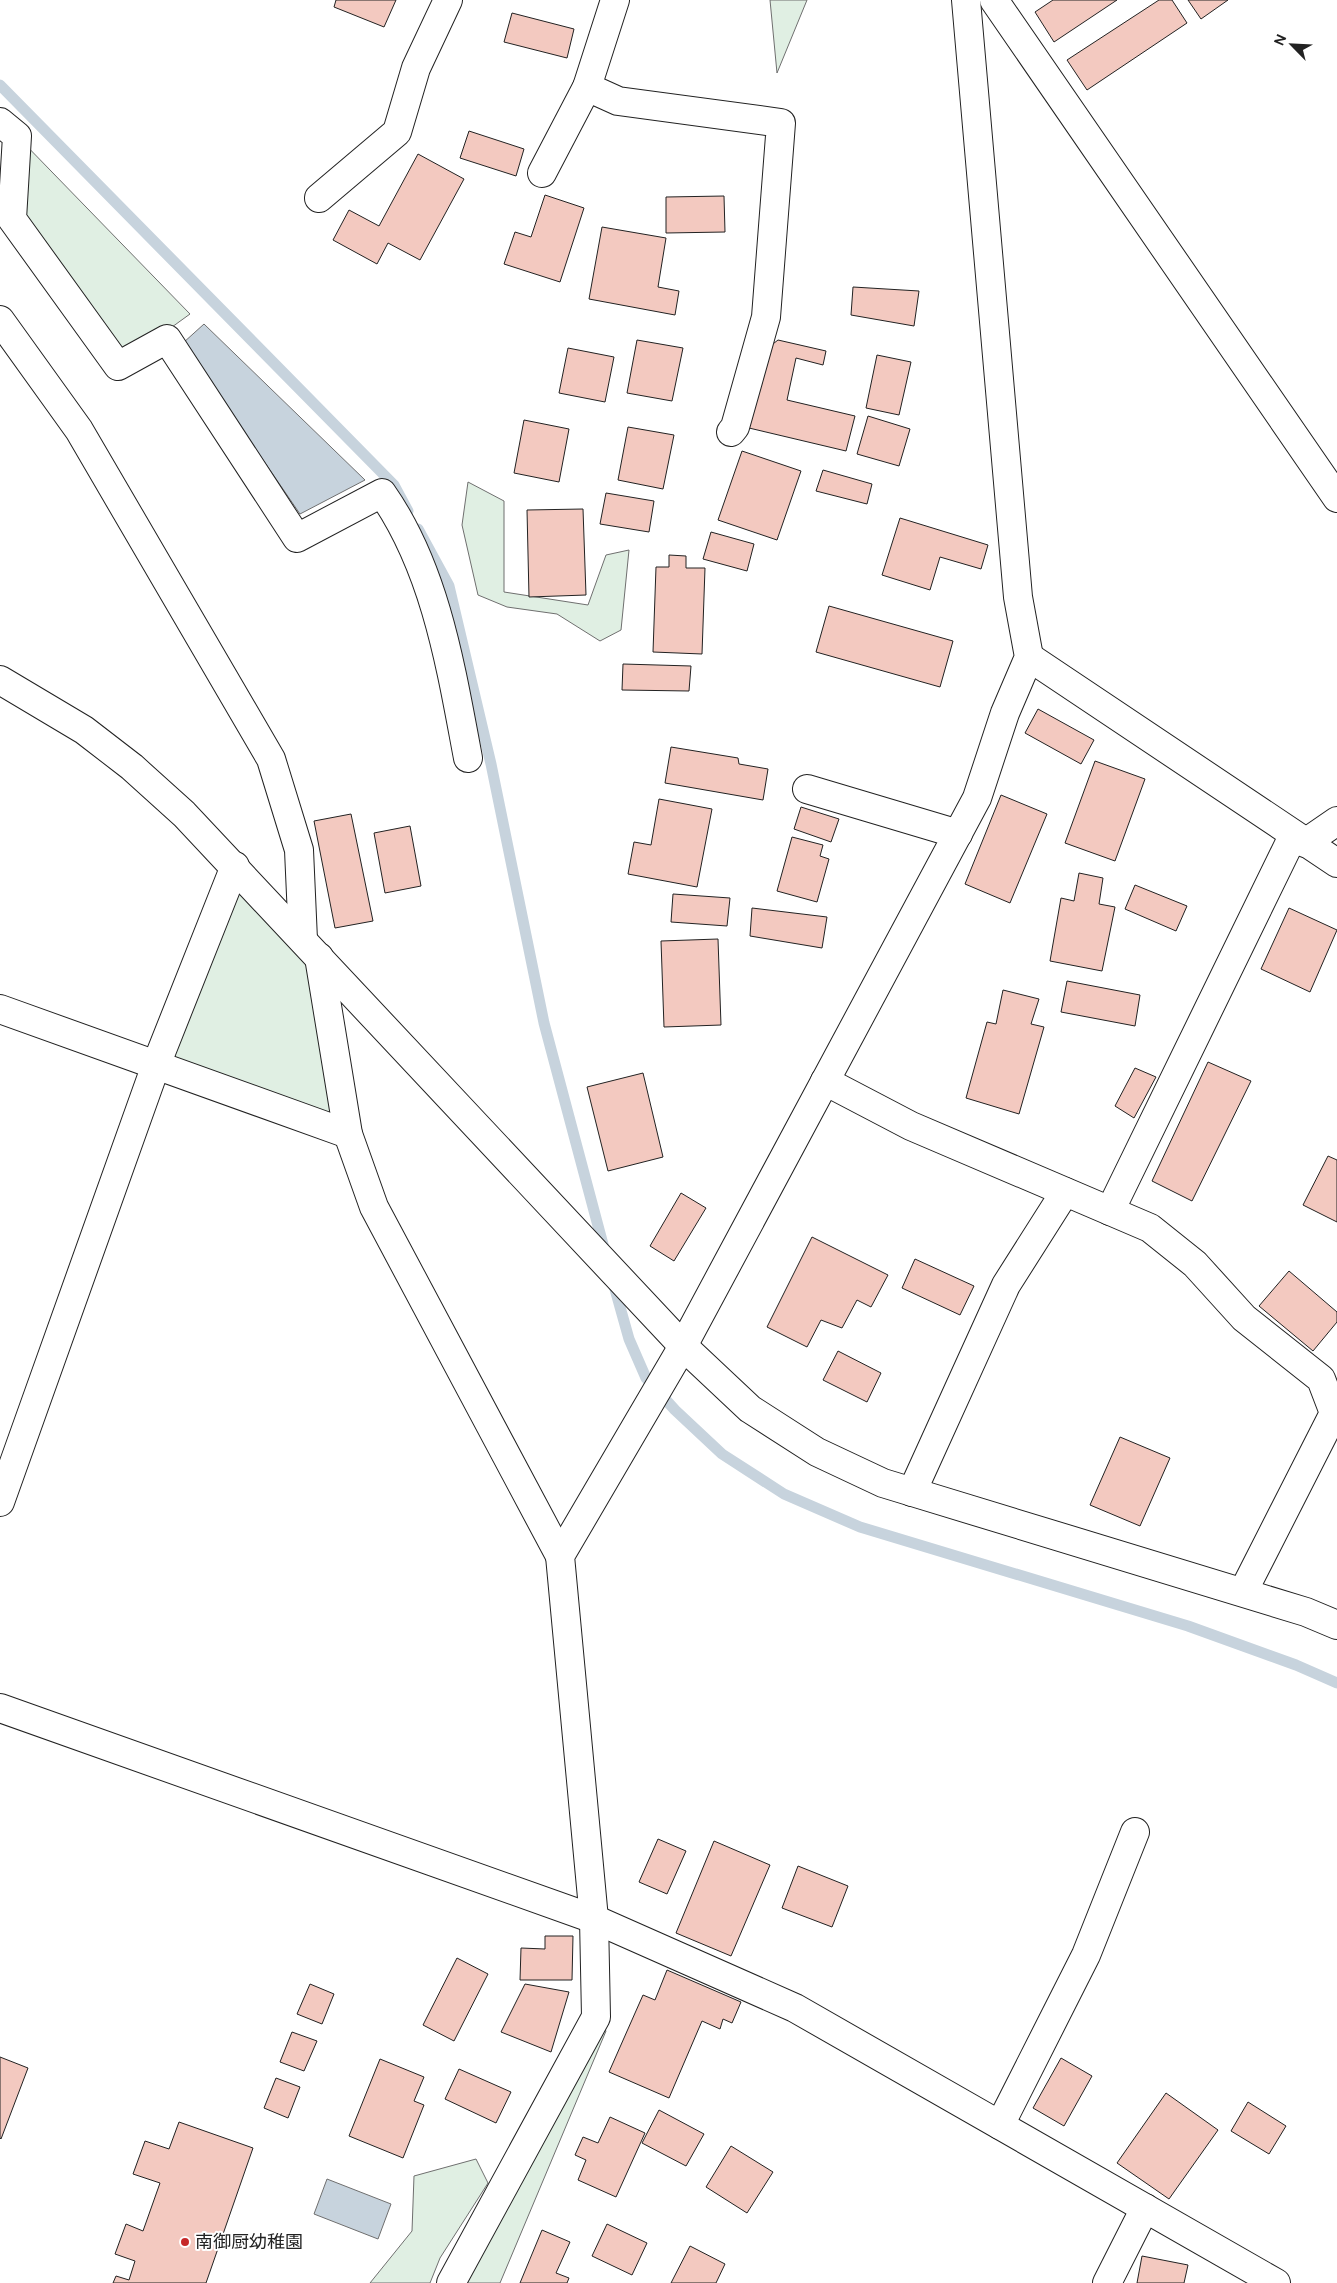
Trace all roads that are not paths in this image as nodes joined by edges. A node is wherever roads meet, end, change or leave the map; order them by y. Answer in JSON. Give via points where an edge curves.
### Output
{"nodes":[{"id":1,"x":448,"y":0,"type":"edge"},
{"id":2,"x":615,"y":0,"type":"edge"},
{"id":3,"x":966,"y":0,"type":"edge"},
{"id":4,"x":994,"y":0,"type":"edge"},
{"id":5,"x":587,"y":87,"type":"junction"},
{"id":6,"x":0,"y":122,"type":"edge"},
{"id":7,"x":542,"y":173,"type":"dead end"},
{"id":8,"x":319,"y":198,"type":"dead end"},
{"id":9,"x":0,"y":320,"type":"edge"},
{"id":10,"x":731,"y":432,"type":"dead end"},
{"id":11,"x":1337,"y":498,"type":"edge"},
{"id":12,"x":1029,"y":657,"type":"junction"},
{"id":13,"x":0,"y":680,"type":"edge"},
{"id":14,"x":468,"y":758,"type":"dead end"},
{"id":15,"x":807,"y":789,"type":"dead end"},
{"id":16,"x":1337,"y":821,"type":"edge"},
{"id":17,"x":958,"y":834,"type":"junction"},
{"id":18,"x":1299,"y":840,"type":"junction"},
{"id":19,"x":1337,"y":863,"type":"edge"},
{"id":20,"x":235,"y":866,"type":"junction"},
{"id":21,"x":311,"y":948,"type":"junction"},
{"id":22,"x":0,"y":1009,"type":"edge"},
{"id":23,"x":156,"y":1065,"type":"junction"},
{"id":24,"x":825,"y":1081,"type":"junction"},
{"id":25,"x":348,"y":1134,"type":"junction"},
{"id":26,"x":1065,"y":1192,"type":"junction"},
{"id":27,"x":1110,"y":1211,"type":"junction"},
{"id":28,"x":683,"y":1346,"type":"junction"},
{"id":29,"x":1336,"y":1411,"type":"edge"},
{"id":30,"x":912,"y":1492,"type":"junction"},
{"id":31,"x":0,"y":1502,"type":"edge"},
{"id":32,"x":560,"y":1556,"type":"junction"},
{"id":33,"x":1243,"y":1592,"type":"junction"},
{"id":34,"x":1337,"y":1625,"type":"edge"},
{"id":35,"x":0,"y":1708,"type":"edge"},
{"id":36,"x":1135,"y":1832,"type":"dead end"},
{"id":37,"x":594,"y":1919,"type":"junction"},
{"id":38,"x":1000,"y":2125,"type":"junction"},
{"id":39,"x":1145,"y":2208,"type":"junction"},
{"id":40,"x":451,"y":2283,"type":"edge"},
{"id":41,"x":1108,"y":2283,"type":"edge"},
{"id":42,"x":1276,"y":2283,"type":"edge"}],
"edges":[{"from":1,"to":8,"type":"street","via":[[416,68],[397,132]]},
{"from":2,"to":5,"type":"street"},
{"from":3,"to":12,"type":"street","via":[[1018,597]]},
{"from":4,"to":11,"type":"street"},
{"from":5,"to":7,"type":"street"},
{"from":5,"to":10,"type":"street","via":[[618,101],[781,123],[766,316]]},
{"from":6,"to":14,"type":"street","via":[[17,136],[12,219],[118,366],[168,339],[297,538],[382,493],[420,564],[450,661]]},
{"from":9,"to":21,"type":"street","via":[[79,430],[271,759],[299,850]]},
{"from":12,"to":17,"type":"street","via":[[1005,713],[978,798]]},
{"from":12,"to":18,"type":"street"},
{"from":13,"to":20,"type":"street","via":[[84,730],[132,767]]},
{"from":15,"to":17,"type":"street"},
{"from":16,"to":18,"type":"street"},
{"from":17,"to":24,"type":"street"},
{"from":18,"to":19,"type":"street"},
{"from":18,"to":27,"type":"street"},
{"from":20,"to":21,"type":"street"},
{"from":20,"to":23,"type":"street"},
{"from":21,"to":25,"type":"street"},
{"from":21,"to":28,"type":"street"},
{"from":22,"to":23,"type":"street"},
{"from":23,"to":25,"type":"street"},
{"from":23,"to":31,"type":"street"},
{"from":24,"to":26,"type":"street","via":[[911,1126]]},
{"from":24,"to":28,"type":"street"},
{"from":25,"to":32,"type":"street","via":[[374,1207]]},
{"from":26,"to":27,"type":"street"},
{"from":26,"to":30,"type":"street","via":[[1006,1285]]},
{"from":27,"to":29,"type":"street","via":[[1150,1228],[1195,1264],[1244,1318],[1321,1379]]},
{"from":28,"to":30,"type":"street","via":[[750,1409],[817,1452],[883,1483]]},
{"from":28,"to":32,"type":"street"},
{"from":29,"to":33,"type":"street"},
{"from":30,"to":33,"type":"street"},
{"from":32,"to":37,"type":"street"},
{"from":33,"to":34,"type":"street"},
{"from":35,"to":37,"type":"street"},
{"from":36,"to":38,"type":"street","via":[[1086,1955]]},
{"from":37,"to":38,"type":"street","via":[[795,2008]]},
{"from":37,"to":40,"type":"street","via":[[596,2017]]},
{"from":38,"to":39,"type":"street"},
{"from":39,"to":41,"type":"street"},
{"from":39,"to":42,"type":"street"}]}
